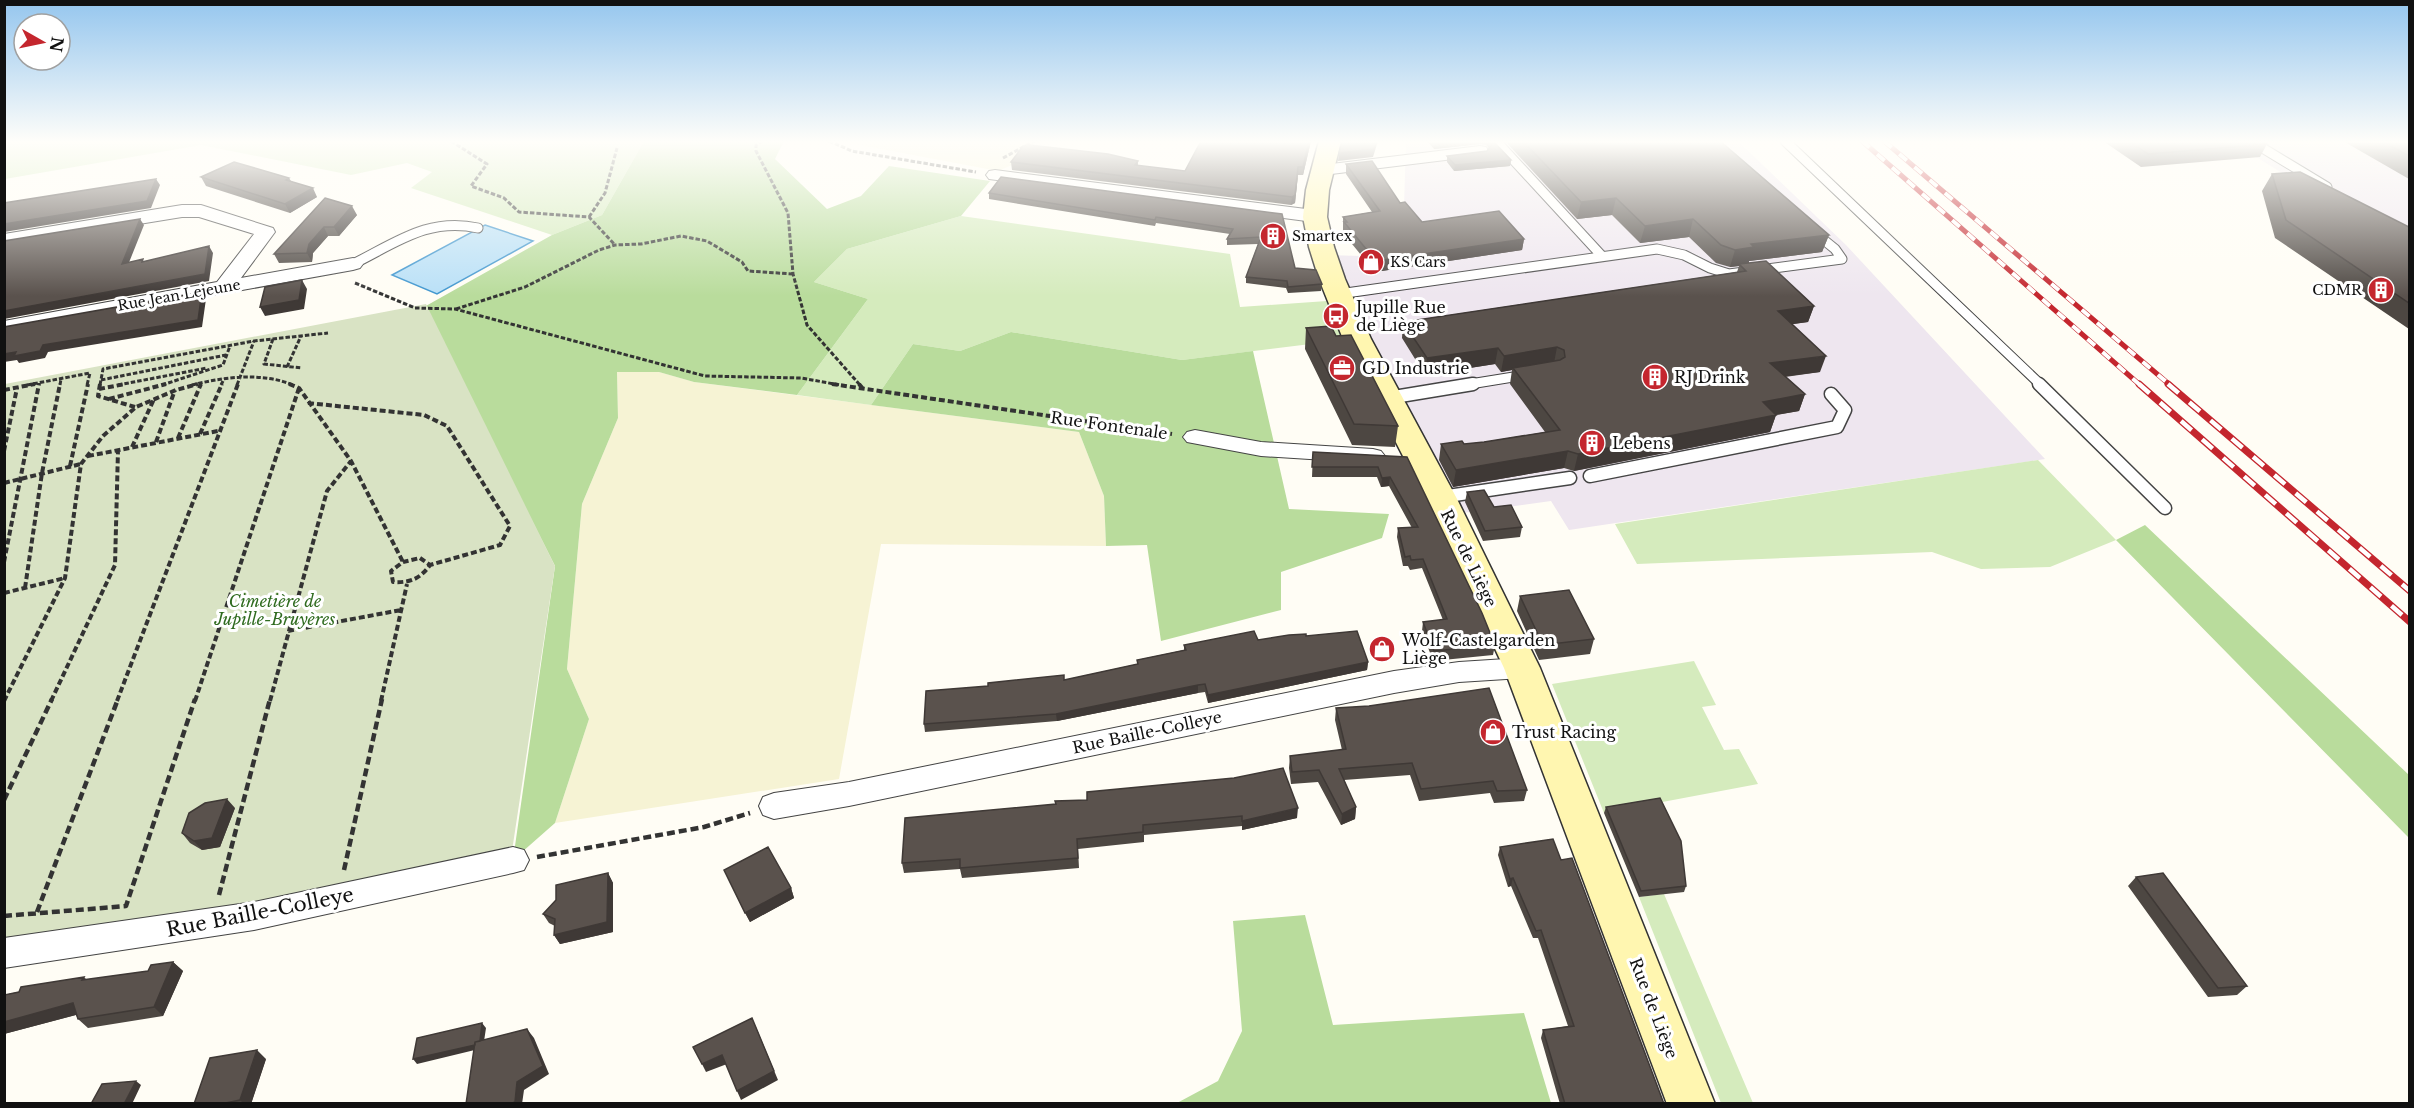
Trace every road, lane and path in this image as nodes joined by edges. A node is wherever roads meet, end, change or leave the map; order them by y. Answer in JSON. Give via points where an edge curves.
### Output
{"nodes":[{"id":1,"x":489,"y":193,"type":"edge"},
{"id":2,"x":605,"y":193,"type":"edge"},
{"id":3,"x":776,"y":193,"type":"edge"},
{"id":4,"x":1148,"y":193,"type":"edge"},
{"id":5,"x":1319,"y":193,"type":"edge"},
{"id":6,"x":1544,"y":193,"type":"edge"},
{"id":7,"x":1839,"y":193,"type":"edge"},
{"id":8,"x":2336,"y":193,"type":"edge"},
{"id":9,"x":2340,"y":195,"type":"edge"},
{"id":10,"x":1314,"y":216,"type":"junction"},
{"id":11,"x":589,"y":218,"type":"junction"},
{"id":12,"x":1804,"y":224,"type":"edge"},
{"id":13,"x":478,"y":228,"type":"dead end"},
{"id":14,"x":4,"y":240,"type":"edge"},
{"id":15,"x":615,"y":245,"type":"junction"},
{"id":16,"x":1601,"y":255,"type":"junction"},
{"id":17,"x":349,"y":265,"type":"junction"},
{"id":18,"x":793,"y":274,"type":"junction"},
{"id":19,"x":225,"y":286,"type":"junction"},
{"id":20,"x":1339,"y":294,"type":"junction"},
{"id":21,"x":455,"y":309,"type":"junction"},
{"id":22,"x":4,"y":327,"type":"edge"},
{"id":23,"x":328,"y":333,"type":"dead end"},
{"id":24,"x":302,"y":335,"type":"junction"},
{"id":25,"x":273,"y":339,"type":"junction"},
{"id":26,"x":254,"y":341,"type":"junction"},
{"id":27,"x":231,"y":345,"type":"junction"},
{"id":28,"x":227,"y":355,"type":"junction"},
{"id":29,"x":223,"y":365,"type":"junction"},
{"id":30,"x":287,"y":367,"type":"junction"},
{"id":31,"x":302,"y":368,"type":"dead end"},
{"id":32,"x":1532,"y":374,"type":"edge"},
{"id":33,"x":241,"y":377,"type":"junction"},
{"id":34,"x":61,"y":379,"type":"junction"},
{"id":35,"x":224,"y":379,"type":"junction"},
{"id":36,"x":101,"y":381,"type":"junction"},
{"id":37,"x":39,"y":383,"type":"junction"},
{"id":38,"x":201,"y":383,"type":"junction"},
{"id":39,"x":17,"y":388,"type":"junction"},
{"id":40,"x":299,"y":388,"type":"junction"},
{"id":41,"x":99,"y":389,"type":"junction"},
{"id":42,"x":4,"y":390,"type":"edge"},
{"id":43,"x":176,"y":390,"type":"junction"},
{"id":44,"x":864,"y":390,"type":"junction"},
{"id":45,"x":1831,"y":394,"type":"dead end"},
{"id":46,"x":1388,"y":398,"type":"junction"},
{"id":47,"x":108,"y":399,"type":"junction"},
{"id":48,"x":155,"y":399,"type":"junction"},
{"id":49,"x":307,"y":403,"type":"junction"},
{"id":50,"x":136,"y":407,"type":"junction"},
{"id":51,"x":218,"y":431,"type":"junction"},
{"id":52,"x":200,"y":434,"type":"junction"},
{"id":53,"x":1195,"y":437,"type":"joint"},
{"id":54,"x":178,"y":439,"type":"junction"},
{"id":55,"x":156,"y":443,"type":"junction"},
{"id":56,"x":132,"y":447,"type":"junction"},
{"id":57,"x":118,"y":450,"type":"junction"},
{"id":58,"x":4,"y":451,"type":"edge"},
{"id":59,"x":87,"y":456,"type":"junction"},
{"id":60,"x":1418,"y":458,"type":"junction"},
{"id":61,"x":351,"y":461,"type":"junction"},
{"id":62,"x":81,"y":464,"type":"junction"},
{"id":63,"x":70,"y":466,"type":"junction"},
{"id":64,"x":42,"y":473,"type":"junction"},
{"id":65,"x":1590,"y":476,"type":"dead end"},
{"id":66,"x":1570,"y":478,"type":"dead end"},
{"id":67,"x":19,"y":479,"type":"junction"},
{"id":68,"x":4,"y":483,"type":"edge"},
{"id":69,"x":1440,"y":497,"type":"junction"},
{"id":70,"x":2165,"y":508,"type":"dead end"},
{"id":71,"x":4,"y":562,"type":"edge"},
{"id":72,"x":403,"y":562,"type":"junction"},
{"id":73,"x":430,"y":565,"type":"junction"},
{"id":74,"x":66,"y":578,"type":"junction"},
{"id":75,"x":407,"y":584,"type":"junction"},
{"id":76,"x":25,"y":588,"type":"junction"},
{"id":77,"x":4,"y":592,"type":"edge"},
{"id":78,"x":401,"y":610,"type":"junction"},
{"id":79,"x":288,"y":631,"type":"junction"},
{"id":80,"x":1522,"y":668,"type":"junction"},
{"id":81,"x":4,"y":701,"type":"edge"},
{"id":82,"x":4,"y":800,"type":"edge"},
{"id":83,"x":774,"y":806,"type":"joint"},
{"id":84,"x":513,"y":860,"type":"joint"},
{"id":85,"x":219,"y":895,"type":"dead end"},
{"id":86,"x":337,"y":898,"type":"junction"},
{"id":87,"x":37,"y":912,"type":"junction"},
{"id":88,"x":4,"y":916,"type":"edge"},
{"id":89,"x":4,"y":953,"type":"edge"},
{"id":90,"x":1690,"y":1104,"type":"edge"}],
"edges":[{"from":1,"to":11,"type":"path","via":[[504,198],[519,212]]},
{"from":2,"to":11,"type":"path"},
{"from":3,"to":18,"type":"path","via":[[788,213]]},
{"from":4,"to":10,"type":"street"},
{"from":5,"to":10,"type":"main road"},
{"from":6,"to":16,"type":"lane"},
{"from":7,"to":70,"type":"lane"},
{"from":8,"to":9,"type":"lane"},
{"from":10,"to":20,"type":"main road","name":"Rue de Liège"},
{"from":11,"to":15,"type":"path"},
{"from":12,"to":16,"type":"lane","via":[[1836,249],[1842,259],[1730,274],[1684,255],[1657,249]]},
{"from":13,"to":17,"type":"lane","via":[[445,223],[419,230]]},
{"from":14,"to":19,"type":"street","via":[[201,211],[266,232]]},
{"from":15,"to":18,"type":"path","via":[[681,236],[707,241],[742,262],[747,271]]},
{"from":15,"to":21,"type":"path","via":[[525,287]]},
{"from":16,"to":20,"type":"lane"},
{"from":17,"to":19,"type":"street","name":"Rue Jean Lejeune"},
{"from":17,"to":21,"type":"path","via":[[342,277],[416,308]]},
{"from":18,"to":44,"type":"path","via":[[807,325]]},
{"from":19,"to":22,"type":"street","name":"Rue Jean Lejeune"},
{"from":20,"to":46,"type":"main road","name":"Rue de Liège"},
{"from":21,"to":44,"type":"path","name":"Rue Fontenale","via":[[705,376],[801,378]]},
{"from":23,"to":24,"type":"path"},
{"from":24,"to":25,"type":"path"},
{"from":24,"to":30,"type":"path"},
{"from":25,"to":26,"type":"path"},
{"from":25,"to":30,"type":"path","via":[[264,364]]},
{"from":26,"to":27,"type":"path"},
{"from":26,"to":33,"type":"path"},
{"from":27,"to":28,"type":"path"},
{"from":27,"to":36,"type":"path","via":[[103,369]]},
{"from":28,"to":29,"type":"path"},
{"from":28,"to":36,"type":"path"},
{"from":29,"to":41,"type":"path"},
{"from":29,"to":47,"type":"path"},
{"from":30,"to":31,"type":"path"},
{"from":32,"to":46,"type":"lane"},
{"from":33,"to":35,"type":"path"},
{"from":33,"to":40,"type":"path","via":[[278,379]]},
{"from":33,"to":51,"type":"path"},
{"from":34,"to":37,"type":"path"},
{"from":34,"to":63,"type":"path","via":[[90,373]]},
{"from":34,"to":64,"type":"path"},
{"from":35,"to":38,"type":"path"},
{"from":35,"to":52,"type":"path"},
{"from":36,"to":41,"type":"path"},
{"from":37,"to":39,"type":"path"},
{"from":37,"to":67,"type":"path"},
{"from":38,"to":43,"type":"path"},
{"from":38,"to":54,"type":"path"},
{"from":39,"to":42,"type":"path"},
{"from":39,"to":58,"type":"path"},
{"from":40,"to":49,"type":"path"},
{"from":40,"to":87,"type":"path","via":[[126,906]]},
{"from":41,"to":47,"type":"path","via":[[98,396]]},
{"from":43,"to":48,"type":"path"},
{"from":43,"to":55,"type":"path"},
{"from":44,"to":53,"type":"path","name":"Rue Fontenale"},
{"from":45,"to":65,"type":"lane","via":[[1845,410],[1837,427]]},
{"from":46,"to":60,"type":"main road","name":"Rue de Liège"},
{"from":47,"to":50,"type":"path"},
{"from":48,"to":50,"type":"path"},
{"from":48,"to":56,"type":"path"},
{"from":49,"to":61,"type":"path"},
{"from":49,"to":73,"type":"path","via":[[424,415],[447,426],[510,525],[500,545]]},
{"from":50,"to":59,"type":"path"},
{"from":51,"to":52,"type":"path"},
{"from":51,"to":87,"type":"path"},
{"from":52,"to":54,"type":"path"},
{"from":53,"to":60,"type":"street","via":[[1261,449]]},
{"from":54,"to":55,"type":"path"},
{"from":55,"to":56,"type":"path"},
{"from":56,"to":57,"type":"path"},
{"from":57,"to":59,"type":"path"},
{"from":57,"to":82,"type":"path","via":[[115,565]]},
{"from":59,"to":62,"type":"path"},
{"from":60,"to":69,"type":"main road","name":"Rue de Liège"},
{"from":61,"to":72,"type":"path"},
{"from":61,"to":79,"type":"path","via":[[327,491]]},
{"from":62,"to":63,"type":"path"},
{"from":62,"to":74,"type":"path"},
{"from":63,"to":64,"type":"path"},
{"from":64,"to":67,"type":"path"},
{"from":64,"to":76,"type":"path"},
{"from":66,"to":69,"type":"lane"},
{"from":67,"to":68,"type":"path"},
{"from":67,"to":71,"type":"path"},
{"from":69,"to":80,"type":"main road","name":"Rue de Liège"},
{"from":72,"to":73,"type":"path","via":[[420,558]]},
{"from":72,"to":75,"type":"path","via":[[391,571],[393,582]]},
{"from":73,"to":75,"type":"path","via":[[423,577]]},
{"from":74,"to":76,"type":"path"},
{"from":74,"to":81,"type":"path"},
{"from":75,"to":78,"type":"path"},
{"from":76,"to":77,"type":"path"},
{"from":78,"to":79,"type":"path"},
{"from":78,"to":86,"type":"path"},
{"from":79,"to":85,"type":"path"},
{"from":80,"to":83,"type":"street","name":"Rue Baille-Colleye","via":[[1394,682],[870,790]]},
{"from":80,"to":90,"type":"main road","name":"Rue de Liège"},
{"from":83,"to":84,"type":"path","via":[[704,827]]},
{"from":84,"to":86,"type":"street","name":"Rue Baille-Colleye"},
{"from":86,"to":89,"type":"street","name":"Rue Baille-Colleye","via":[[243,918]]},
{"from":87,"to":88,"type":"path"}]}
